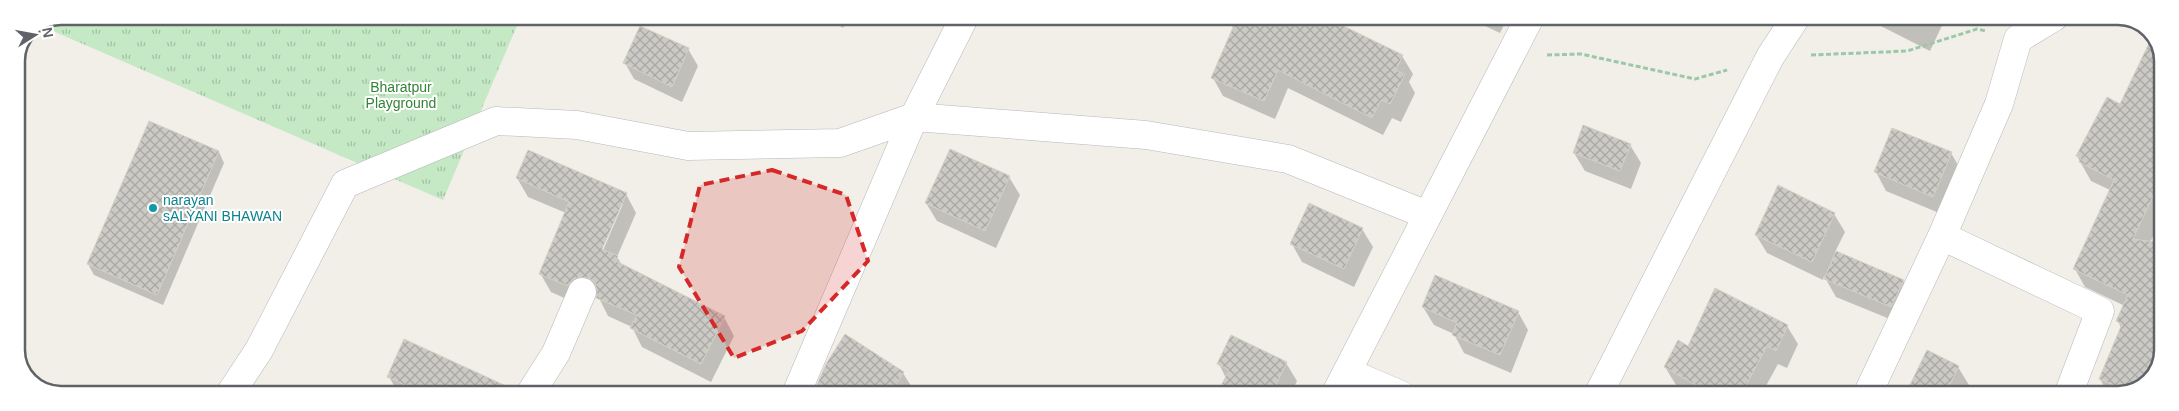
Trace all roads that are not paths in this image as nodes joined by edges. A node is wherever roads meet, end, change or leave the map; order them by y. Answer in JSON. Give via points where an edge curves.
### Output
{"nodes":[{"id":1,"x":961,"y":25,"type":"edge"},
{"id":2,"x":1525,"y":25,"type":"edge"},
{"id":3,"x":1791,"y":25,"type":"edge"},
{"id":4,"x":2041,"y":25,"type":"edge"},
{"id":5,"x":914,"y":117,"type":"junction"},
{"id":6,"x":1427,"y":215,"type":"junction"},
{"id":7,"x":1942,"y":236,"type":"junction"},
{"id":8,"x":582,"y":292,"type":"dead end"},
{"id":9,"x":1341,"y":383,"type":"edge"},
{"id":10,"x":235,"y":386,"type":"edge"},
{"id":11,"x":535,"y":386,"type":"edge"},
{"id":12,"x":799,"y":386,"type":"edge"},
{"id":13,"x":1356,"y":386,"type":"edge"},
{"id":14,"x":1603,"y":386,"type":"edge"},
{"id":15,"x":1871,"y":386,"type":"edge"},
{"id":16,"x":2071,"y":386,"type":"edge"}],
"edges":[{"from":1,"to":5,"type":"street"},
{"from":2,"to":6,"type":"street"},
{"from":3,"to":14,"type":"street","via":[[1770,57]]},
{"from":4,"to":7,"type":"street","via":[[2018,39],[1999,104]]},
{"from":5,"to":6,"type":"street","via":[[1146,135],[1288,159]]},
{"from":5,"to":10,"type":"street","via":[[840,143],[688,146],[578,125],[496,121],[345,184],[259,350]]},
{"from":5,"to":12,"type":"street"},
{"from":6,"to":9,"type":"street"},
{"from":7,"to":15,"type":"street"},
{"from":7,"to":16,"type":"street","via":[[2100,311]]},
{"from":8,"to":11,"type":"street","via":[[556,352]]},
{"from":9,"to":13,"type":"street"}]}
